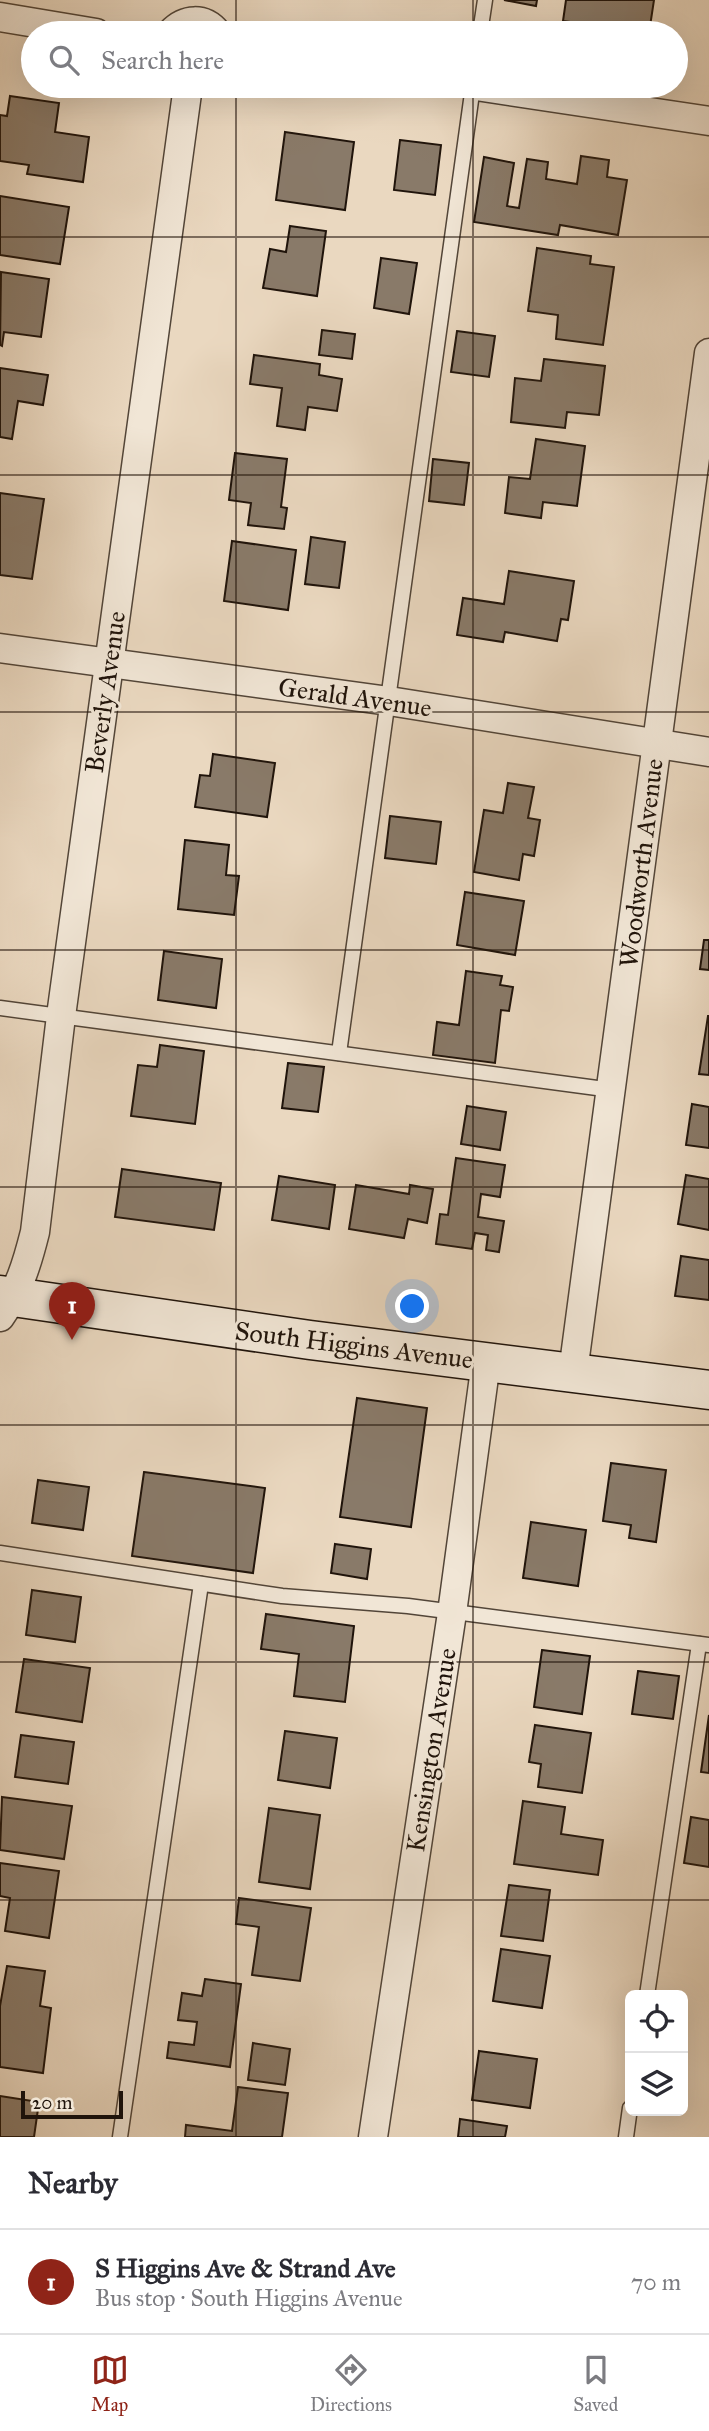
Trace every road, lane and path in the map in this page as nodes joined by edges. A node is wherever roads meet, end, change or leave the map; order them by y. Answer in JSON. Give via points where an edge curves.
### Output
{"nodes":[{"id":1,"x":485,"y":0,"type":"edge"},
{"id":2,"x":0,"y":17,"type":"edge"},
{"id":3,"x":24,"y":21,"type":"edge"},
{"id":4,"x":482,"y":21,"type":"edge"},
{"id":5,"x":186,"y":98,"type":"edge"},
{"id":6,"x":472,"y":98,"type":"edge"},
{"id":7,"x":555,"y":98,"type":"edge"},
{"id":8,"x":709,"y":121,"type":"edge"},
{"id":9,"x":709,"y":353,"type":"edge"},
{"id":10,"x":0,"y":648,"type":"edge"},
{"id":11,"x":108,"y":663,"type":"junction"},
{"id":12,"x":389,"y":701,"type":"junction"},
{"id":13,"x":656,"y":744,"type":"junction"},
{"id":14,"x":709,"y":752,"type":"edge"},
{"id":15,"x":0,"y":1008,"type":"edge"},
{"id":16,"x":61,"y":1016,"type":"junction"},
{"id":17,"x":339,"y":1053,"type":"junction"},
{"id":18,"x":612,"y":1090,"type":"junction"},
{"id":19,"x":5,"y":1303,"type":"edge"},
{"id":20,"x":486,"y":1362,"type":"junction"},
{"id":21,"x":573,"y":1372,"type":"junction"},
{"id":22,"x":709,"y":1390,"type":"edge"},
{"id":23,"x":0,"y":1553,"type":"edge"},
{"id":24,"x":201,"y":1584,"type":"junction"},
{"id":25,"x":452,"y":1613,"type":"junction"},
{"id":26,"x":704,"y":1645,"type":"edge"},
{"id":27,"x":648,"y":1990,"type":"edge"},
{"id":28,"x":629,"y":2116,"type":"edge"},
{"id":29,"x":120,"y":2137,"type":"edge"},
{"id":30,"x":373,"y":2137,"type":"edge"},
{"id":31,"x":626,"y":2137,"type":"edge"}],
"edges":[{"from":1,"to":4,"type":"lane"},
{"from":2,"to":3,"type":"street"},
{"from":5,"to":11,"type":"street","name":"Beverly Avenue"},
{"from":6,"to":12,"type":"lane"},
{"from":7,"to":8,"type":"street"},
{"from":9,"to":13,"type":"street","name":"Woodworth Avenue"},
{"from":10,"to":11,"type":"street","name":"Gerald Avenue"},
{"from":11,"to":12,"type":"street","name":"Gerald Avenue"},
{"from":11,"to":16,"type":"street","name":"Beverly Avenue"},
{"from":12,"to":13,"type":"street","name":"Gerald Avenue"},
{"from":12,"to":17,"type":"lane"},
{"from":13,"to":14,"type":"street","name":"Gerald Avenue"},
{"from":13,"to":18,"type":"street","name":"Woodworth Avenue"},
{"from":15,"to":16,"type":"lane"},
{"from":16,"to":17,"type":"lane"},
{"from":16,"to":19,"type":"street","name":"Beverly Avenue","via":[[35,1232],[27,1265]]},
{"from":17,"to":18,"type":"lane"},
{"from":18,"to":21,"type":"street","name":"Woodworth Avenue"},
{"from":19,"to":20,"type":"main road","name":"South Higgins Avenue"},
{"from":20,"to":21,"type":"main road","name":"South Higgins Avenue"},
{"from":20,"to":25,"type":"street","name":"Kensington Avenue"},
{"from":21,"to":22,"type":"main road","name":"South Higgins Avenue"},
{"from":23,"to":24,"type":"lane"},
{"from":24,"to":25,"type":"lane"},
{"from":24,"to":29,"type":"lane"},
{"from":25,"to":26,"type":"lane"},
{"from":25,"to":30,"type":"street","name":"Kensington Avenue"},
{"from":26,"to":27,"type":"lane"},
{"from":28,"to":31,"type":"lane"}]}
